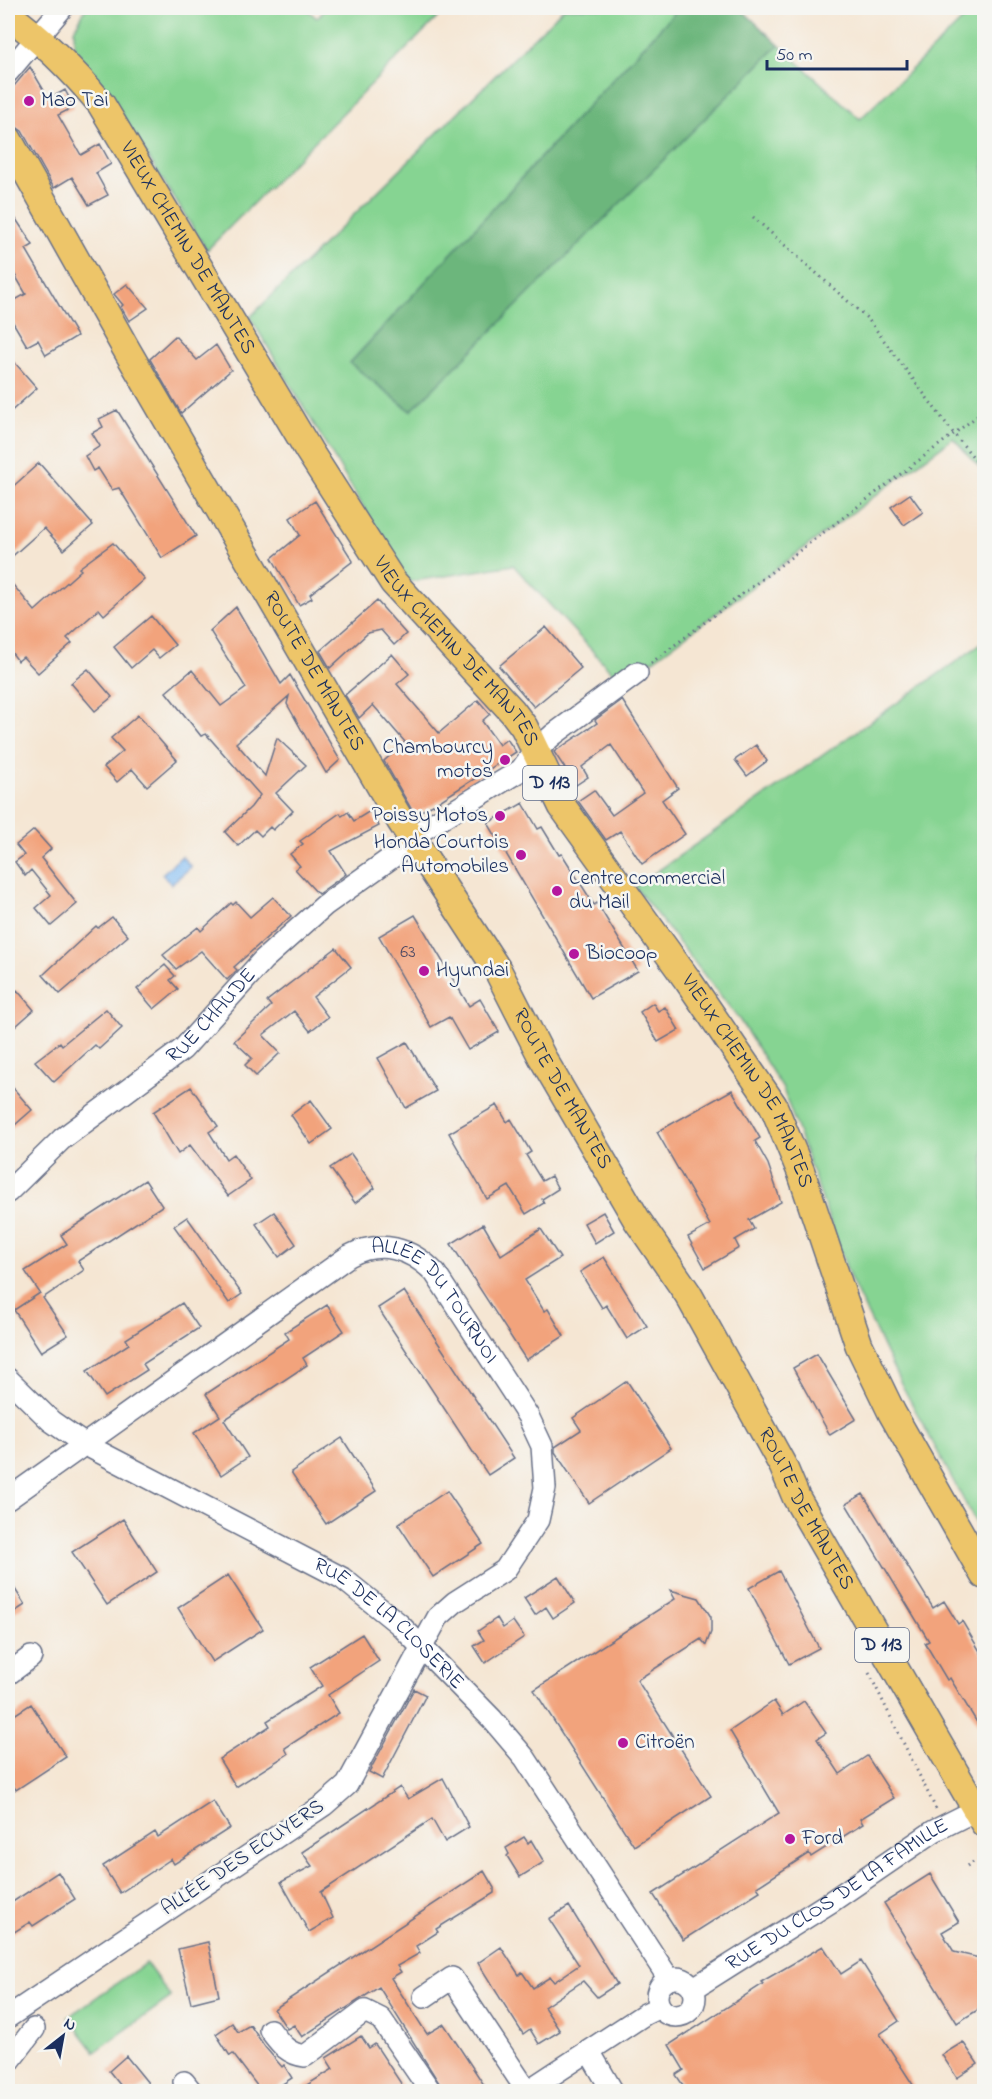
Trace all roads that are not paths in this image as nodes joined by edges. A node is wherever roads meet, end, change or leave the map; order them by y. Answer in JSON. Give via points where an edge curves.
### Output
{"nodes":[{"id":1,"x":62,"y":8,"type":"edge"},
{"id":2,"x":8,"y":15,"type":"edge"},
{"id":3,"x":39,"y":37,"type":"junction"},
{"id":4,"x":8,"y":72,"type":"edge"},
{"id":5,"x":8,"y":139,"type":"edge"},
{"id":6,"x":637,"y":673,"type":"road end"},
{"id":7,"x":534,"y":752,"type":"junction"},
{"id":8,"x":411,"y":837,"type":"junction"},
{"id":9,"x":8,"y":1192,"type":"edge"},
{"id":10,"x":8,"y":1379,"type":"edge"},
{"id":11,"x":84,"y":1444,"type":"junction"},
{"id":12,"x":8,"y":1499,"type":"edge"},
{"id":13,"x":984,"y":1575,"type":"edge"},
{"id":14,"x":420,"y":1647,"type":"junction"},
{"id":15,"x":31,"y":1657,"type":"dead end"},
{"id":16,"x":8,"y":1674,"type":"edge"},
{"id":17,"x":982,"y":1814,"type":"edge"},
{"id":18,"x":669,"y":1979,"type":"junction"},
{"id":19,"x":694,"y":1988,"type":"junction"},
{"id":20,"x":424,"y":1997,"type":"dead end"},
{"id":21,"x":660,"y":2007,"type":"junction"},
{"id":22,"x":8,"y":2017,"type":"edge"},
{"id":23,"x":34,"y":2029,"type":"dead end"},
{"id":24,"x":270,"y":2030,"type":"dead end"},
{"id":25,"x":589,"y":2051,"type":"junction"},
{"id":26,"x":8,"y":2063,"type":"edge"},
{"id":27,"x":430,"y":2091,"type":"edge"},
{"id":28,"x":527,"y":2091,"type":"edge"},
{"id":29,"x":613,"y":2091,"type":"edge"}],
"edges":[{"from":1,"to":3,"type":"street"},
{"from":2,"to":3,"type":"main road","name":"VIEUX CHEMIN DE MANTES","number":"D 113"},
{"from":3,"to":4,"type":"street"},
{"from":3,"to":7,"type":"main road","name":"VIEUX CHEMIN DE MANTES","number":"D 113","via":[[69,65],[101,104],[309,451],[393,582],[512,711]]},
{"from":5,"to":8,"type":"main road","name":"ROUTE DE MANTES","number":"D 113"},
{"from":6,"to":7,"type":"street","name":"RUE CHAUDE"},
{"from":7,"to":8,"type":"street","name":"RUE CHAUDE","via":[[520,770]]},
{"from":7,"to":13,"type":"main road","name":"VIEUX CHEMIN DE MANTES","number":"D 113","via":[[562,806],[773,1105],[801,1172],[859,1346],[892,1413]]},
{"from":8,"to":9,"type":"street","name":"RUE CHAUDE","via":[[401,850],[325,905],[263,960],[183,1049],[62,1139]]},
{"from":8,"to":17,"type":"main road","name":"ROUTE DE MANTES","number":"D 113","via":[[497,969],[542,1057],[637,1220],[688,1294],[783,1466],[796,1497]]},
{"from":10,"to":11,"type":"street","name":"RUE DE LA CLOSERIE","via":[[51,1421]]},
{"from":11,"to":12,"type":"street","name":"ALLÉE DU TOURNOI"},
{"from":11,"to":14,"type":"street","name":"RUE DE LA CLOSERIE","via":[[342,1578],[399,1624]]},
{"from":11,"to":14,"type":"street","name":"ALLÉE DU TOURNOI","via":[[365,1247],[402,1250],[420,1258],[435,1273],[528,1416],[542,1446],[545,1488],[538,1520],[505,1570],[438,1617]]},
{"from":14,"to":18,"type":"street","name":"RUE DE LA CLOSERIE","via":[[525,1758]]},
{"from":14,"to":22,"type":"street","name":"ALLÉE DES ECUYERS","via":[[347,1785],[324,1805]]},
{"from":15,"to":16,"type":"street"},
{"from":17,"to":19,"type":"street","name":"RUE DU CLOS DE LA FAMILLE","via":[[934,1831]]},
{"from":18,"to":19,"type":"street","via":[[686,1980]]},
{"from":18,"to":21,"type":"street","via":[[658,1991]]},
{"from":19,"to":21,"type":"street","via":[[695,2001],[688,2012],[670,2015]]},
{"from":20,"to":28,"type":"street","via":[[452,1978]]},
{"from":21,"to":25,"type":"street"},
{"from":23,"to":26,"type":"street"},
{"from":24,"to":27,"type":"street","via":[[284,2049],[305,2056],[365,2011],[372,2013],[381,2019]]},
{"from":25,"to":28,"type":"street"},
{"from":25,"to":29,"type":"street"}]}
